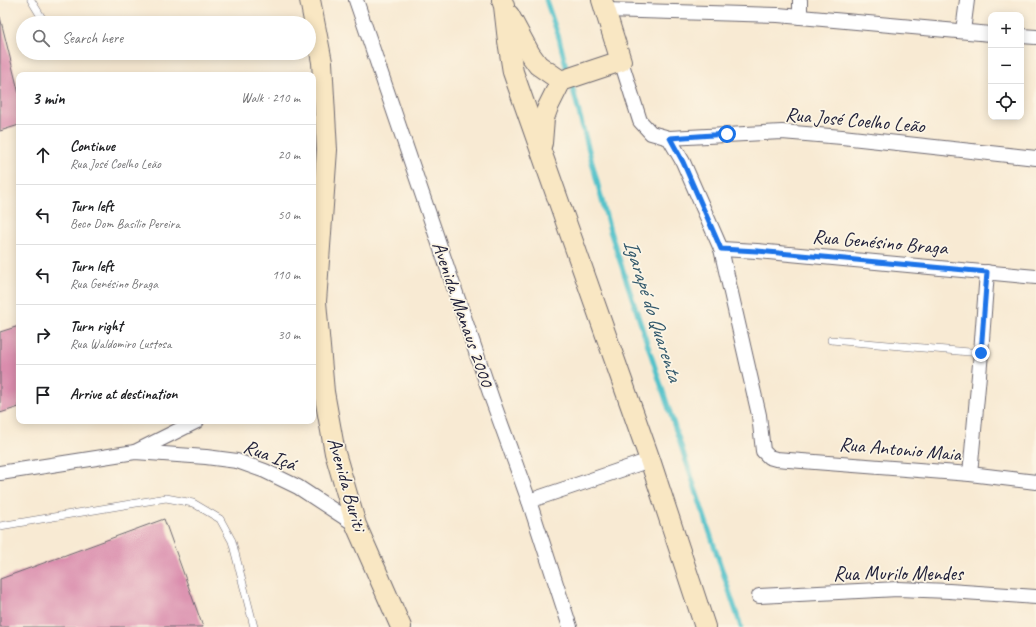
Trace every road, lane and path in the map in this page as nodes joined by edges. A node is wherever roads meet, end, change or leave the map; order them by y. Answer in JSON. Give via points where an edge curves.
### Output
{"nodes":[{"id":1,"x":31,"y":0,"type":"edge"},
{"id":2,"x":310,"y":0,"type":"edge"},
{"id":3,"x":356,"y":0,"type":"edge"},
{"id":4,"x":800,"y":0,"type":"edge"},
{"id":5,"x":967,"y":0,"type":"edge"},
{"id":6,"x":503,"y":3,"type":"edge"},
{"id":7,"x":603,"y":5,"type":"edge"},
{"id":8,"x":41,"y":16,"type":"edge"},
{"id":9,"x":313,"y":16,"type":"edge"},
{"id":10,"x":800,"y":17,"type":"junction"},
{"id":11,"x":316,"y":31,"type":"edge"},
{"id":12,"x":964,"y":31,"type":"junction"},
{"id":13,"x":988,"y":34,"type":"edge"},
{"id":14,"x":1024,"y":36,"type":"edge"},
{"id":15,"x":1036,"y":37,"type":"edge"},
{"id":16,"x":612,"y":64,"type":"junction"},
{"id":17,"x":564,"y":80,"type":"junction"},
{"id":18,"x":670,"y":138,"type":"junction"},
{"id":19,"x":542,"y":152,"type":"junction"},
{"id":20,"x":1036,"y":158,"type":"edge"},
{"id":21,"x":721,"y":249,"type":"junction"},
{"id":22,"x":987,"y":272,"type":"junction"},
{"id":23,"x":1036,"y":277,"type":"edge"},
{"id":24,"x":316,"y":292,"type":"edge"},
{"id":25,"x":316,"y":315,"type":"edge"},
{"id":26,"x":831,"y":340,"type":"dead end"},
{"id":27,"x":981,"y":353,"type":"junction"},
{"id":28,"x":192,"y":424,"type":"edge"},
{"id":29,"x":135,"y":452,"type":"junction"},
{"id":30,"x":650,"y":460,"type":"junction"},
{"id":31,"x":0,"y":473,"type":"edge"},
{"id":32,"x":970,"y":474,"type":"junction"},
{"id":33,"x":1036,"y":482,"type":"edge"},
{"id":34,"x":529,"y":501,"type":"junction"},
{"id":35,"x":356,"y":525,"type":"junction"},
{"id":36,"x":0,"y":526,"type":"edge"},
{"id":37,"x":759,"y":596,"type":"dead end"},
{"id":38,"x":1036,"y":597,"type":"edge"},
{"id":39,"x":254,"y":627,"type":"edge"},
{"id":40,"x":401,"y":627,"type":"edge"},
{"id":41,"x":570,"y":627,"type":"edge"},
{"id":42,"x":705,"y":627,"type":"edge"}],
"edges":[{"from":1,"to":8,"type":"lane"},
{"from":2,"to":9,"type":"street","name":"Avenida Buriti"},
{"from":3,"to":34,"type":"street","name":"Avenida Manaus 2000"},
{"from":4,"to":10,"type":"street"},
{"from":5,"to":12,"type":"street"},
{"from":6,"to":17,"type":"street","via":[[538,65]]},
{"from":6,"to":19,"type":"street","via":[[513,72]]},
{"from":7,"to":10,"type":"street"},
{"from":7,"to":16,"type":"street"},
{"from":10,"to":12,"type":"street"},
{"from":11,"to":24,"type":"street","name":"Avenida Buriti","via":[[322,62],[327,150]]},
{"from":12,"to":13,"type":"street"},
{"from":14,"to":15,"type":"street"},
{"from":16,"to":17,"type":"street"},
{"from":16,"to":18,"type":"street","via":[[640,121],[652,133]]},
{"from":17,"to":19,"type":"street","via":[[548,106],[544,118]]},
{"from":18,"to":20,"type":"street","name":"Rua José Coelho Leão","via":[[782,132]]},
{"from":18,"to":21,"type":"street"},
{"from":19,"to":30,"type":"street"},
{"from":21,"to":22,"type":"street","name":"Rua Genésino Braga"},
{"from":21,"to":32,"type":"street","name":"Rua Antonio Maia","via":[[759,415],[763,451],[769,457]]},
{"from":22,"to":23,"type":"street","name":"Rua Genésino Braga"},
{"from":22,"to":27,"type":"street"},
{"from":25,"to":35,"type":"street","name":"Avenida Buriti","via":[[324,392],[335,452]]},
{"from":26,"to":27,"type":"lane"},
{"from":27,"to":32,"type":"street"},
{"from":28,"to":29,"type":"street","name":"Rua Içá"},
{"from":29,"to":31,"type":"street","name":"Rua Içá"},
{"from":29,"to":35,"type":"street","name":"Rua Içá","via":[[237,461],[298,487]]},
{"from":30,"to":34,"type":"street"},
{"from":30,"to":42,"type":"street"},
{"from":32,"to":33,"type":"street","name":"Rua Antonio Maia"},
{"from":34,"to":41,"type":"street","name":"Avenida Manaus 2000"},
{"from":35,"to":40,"type":"street","name":"Avenida Buriti"},
{"from":36,"to":39,"type":"lane","via":[[166,498],[193,503],[220,519],[232,541]]},
{"from":37,"to":38,"type":"street","name":"Rua Murilo Mendes","via":[[898,589]]}]}
